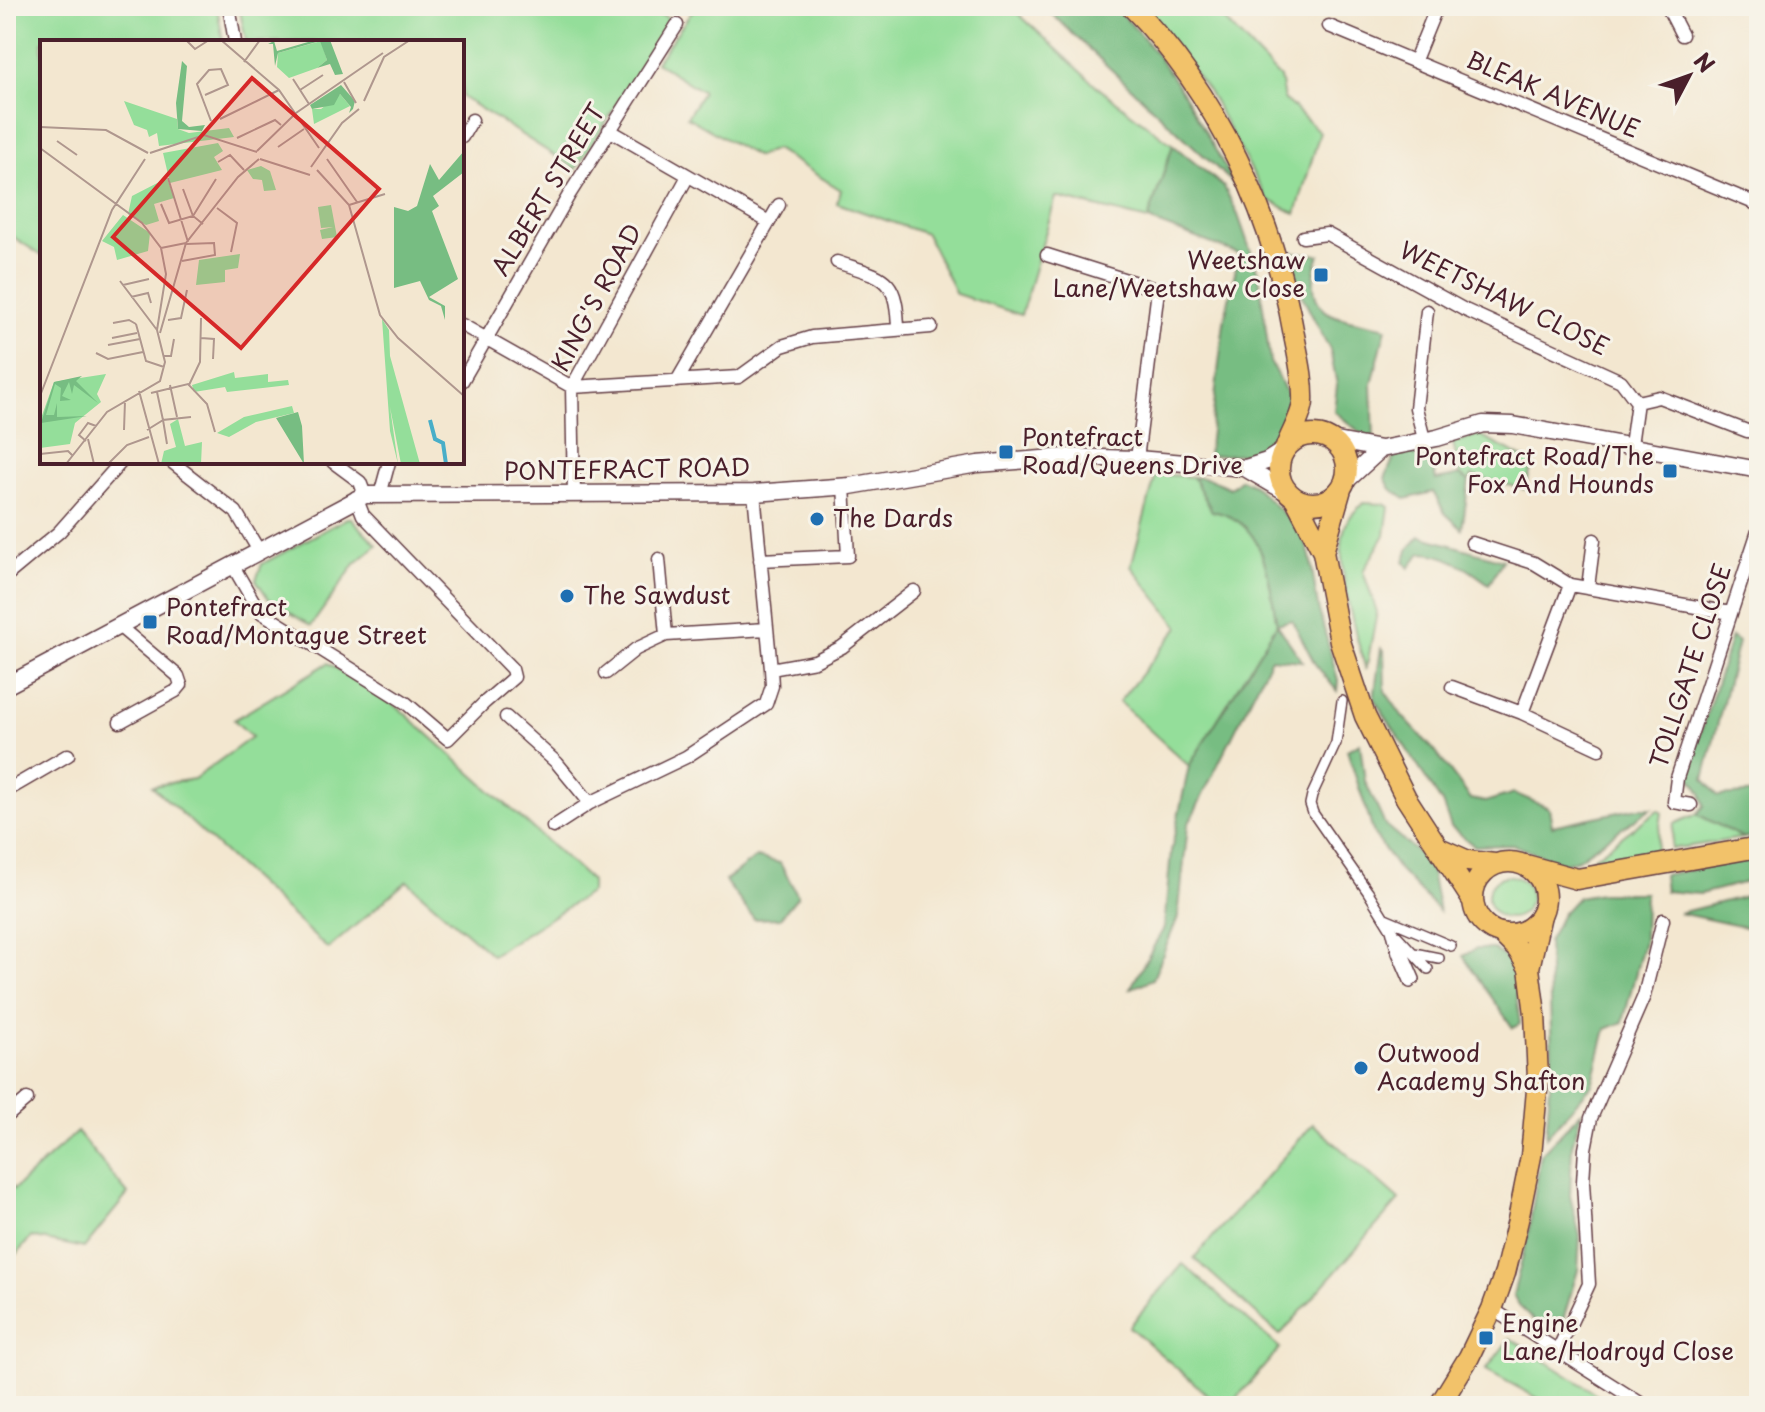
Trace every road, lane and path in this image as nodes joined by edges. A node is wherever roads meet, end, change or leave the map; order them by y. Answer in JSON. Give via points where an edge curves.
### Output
{"nodes":[{"id":1,"x":229,"y":6,"type":"edge"},
{"id":2,"x":1131,"y":6,"type":"edge"},
{"id":3,"x":1437,"y":6,"type":"edge"},
{"id":4,"x":1667,"y":6,"type":"edge"},
{"id":5,"x":677,"y":25,"type":"dead end"},
{"id":6,"x":1329,"y":26,"type":"dead end"},
{"id":7,"x":1682,"y":35,"type":"dead end"},
{"id":8,"x":235,"y":40,"type":"edge"},
{"id":9,"x":1415,"y":60,"type":"junction"},
{"id":10,"x":472,"y":120,"type":"dead end"},
{"id":11,"x":609,"y":130,"type":"junction"},
{"id":12,"x":464,"y":134,"type":"edge"},
{"id":13,"x":688,"y":176,"type":"junction"},
{"id":14,"x":779,"y":205,"type":"dead end"},
{"id":15,"x":1759,"y":205,"type":"edge"},
{"id":16,"x":769,"y":222,"type":"junction"},
{"id":17,"x":1303,"y":237,"type":"dead end"},
{"id":18,"x":1047,"y":255,"type":"dead end"},
{"id":19,"x":837,"y":262,"type":"dead end"},
{"id":20,"x":1427,"y":311,"type":"dead end"},
{"id":21,"x":464,"y":326,"type":"edge"},
{"id":22,"x":931,"y":327,"type":"dead end"},
{"id":23,"x":898,"y":330,"type":"junction"},
{"id":24,"x":487,"y":340,"type":"junction"},
{"id":25,"x":464,"y":378,"type":"edge"},
{"id":26,"x":677,"y":381,"type":"junction"},
{"id":27,"x":572,"y":387,"type":"junction"},
{"id":28,"x":1637,"y":402,"type":"junction"},
{"id":29,"x":1303,"y":404,"type":"junction"},
{"id":30,"x":1759,"y":432,"type":"edge"},
{"id":31,"x":1330,"y":439,"type":"junction"},
{"id":32,"x":1424,"y":439,"type":"junction"},
{"id":33,"x":1631,"y":445,"type":"junction"},
{"id":34,"x":1285,"y":449,"type":"junction"},
{"id":35,"x":1381,"y":449,"type":"junction"},
{"id":36,"x":1137,"y":459,"type":"junction"},
{"id":37,"x":119,"y":464,"type":"edge"},
{"id":38,"x":175,"y":464,"type":"edge"},
{"id":39,"x":336,"y":464,"type":"edge"},
{"id":40,"x":388,"y":464,"type":"edge"},
{"id":41,"x":1245,"y":468,"type":"junction"},
{"id":42,"x":1759,"y":470,"type":"edge"},
{"id":43,"x":1343,"y":485,"type":"junction"},
{"id":44,"x":844,"y":486,"type":"junction"},
{"id":45,"x":754,"y":493,"type":"junction"},
{"id":46,"x":574,"y":495,"type":"junction"},
{"id":47,"x":367,"y":496,"type":"junction"},
{"id":48,"x":1292,"y":496,"type":"junction"},
{"id":49,"x":1759,"y":528,"type":"edge"},
{"id":50,"x":1594,"y":540,"type":"dead end"},
{"id":51,"x":1472,"y":543,"type":"dead end"},
{"id":52,"x":259,"y":551,"type":"junction"},
{"id":53,"x":1323,"y":552,"type":"junction"},
{"id":54,"x":659,"y":559,"type":"dead end"},
{"id":55,"x":760,"y":560,"type":"junction"},
{"id":56,"x":233,"y":566,"type":"junction"},
{"id":57,"x":6,"y":576,"type":"edge"},
{"id":58,"x":1570,"y":585,"type":"junction"},
{"id":59,"x":1588,"y":587,"type":"junction"},
{"id":60,"x":914,"y":591,"type":"dead end"},
{"id":61,"x":1731,"y":613,"type":"junction"},
{"id":62,"x":120,"y":627,"type":"junction"},
{"id":63,"x":767,"y":629,"type":"junction"},
{"id":64,"x":666,"y":635,"type":"junction"},
{"id":65,"x":771,"y":669,"type":"junction"},
{"id":66,"x":606,"y":673,"type":"dead end"},
{"id":67,"x":6,"y":686,"type":"edge"},
{"id":68,"x":1452,"y":687,"type":"dead end"},
{"id":69,"x":1342,"y":701,"type":"dead end"},
{"id":70,"x":1522,"y":713,"type":"junction"},
{"id":71,"x":506,"y":717,"type":"dead end"},
{"id":72,"x":120,"y":722,"type":"dead end"},
{"id":73,"x":1599,"y":749,"type":"dead end"},
{"id":74,"x":68,"y":755,"type":"dead end"},
{"id":75,"x":6,"y":791,"type":"edge"},
{"id":76,"x":590,"y":803,"type":"junction"},
{"id":77,"x":1691,"y":805,"type":"dead end"},
{"id":78,"x":553,"y":827,"type":"dead end"},
{"id":79,"x":1759,"y":847,"type":"edge"},
{"id":80,"x":1441,"y":849,"type":"junction"},
{"id":81,"x":1495,"y":864,"type":"junction"},
{"id":82,"x":1526,"y":865,"type":"junction"},
{"id":83,"x":1577,"y":879,"type":"junction"},
{"id":84,"x":1473,"y":901,"type":"junction"},
{"id":85,"x":1542,"y":912,"type":"junction"},
{"id":86,"x":1385,"y":918,"type":"junction"},
{"id":87,"x":1663,"y":920,"type":"dead end"},
{"id":88,"x":1391,"y":929,"type":"junction"},
{"id":89,"x":1501,"y":933,"type":"junction"},
{"id":90,"x":1451,"y":946,"type":"dead end"},
{"id":91,"x":1414,"y":953,"type":"junction"},
{"id":92,"x":1439,"y":958,"type":"dead end"},
{"id":93,"x":1529,"y":968,"type":"junction"},
{"id":94,"x":1419,"y":976,"type":"junction"},
{"id":95,"x":27,"y":1099,"type":"dead end"},
{"id":96,"x":6,"y":1117,"type":"edge"},
{"id":97,"x":1492,"y":1309,"type":"junction"},
{"id":98,"x":1558,"y":1350,"type":"junction"},
{"id":99,"x":1439,"y":1406,"type":"edge"},
{"id":100,"x":1645,"y":1406,"type":"edge"}],
"edges":[{"from":1,"to":8,"type":"street"},
{"from":2,"to":29,"type":"main road","via":[[1189,77],[1262,215],[1292,322]]},
{"from":3,"to":9,"type":"street"},
{"from":4,"to":7,"type":"street"},
{"from":5,"to":11,"type":"street","name":"ALBERT STREET"},
{"from":6,"to":9,"type":"street","name":"BLEAK AVENUE"},
{"from":9,"to":15,"type":"street","name":"BLEAK AVENUE"},
{"from":10,"to":12,"type":"street"},
{"from":11,"to":13,"type":"street"},
{"from":11,"to":24,"type":"street","name":"ALBERT STREET"},
{"from":13,"to":16,"type":"street"},
{"from":13,"to":27,"type":"street","name":"KING'S ROAD"},
{"from":14,"to":16,"type":"street"},
{"from":16,"to":26,"type":"street"},
{"from":17,"to":28,"type":"street","name":"WEETSHAW CLOSE","via":[[1327,234],[1463,309],[1621,381]]},
{"from":18,"to":36,"type":"street","via":[[1158,290]]},
{"from":19,"to":23,"type":"street","via":[[888,282],[897,300]]},
{"from":20,"to":32,"type":"street","via":[[1416,408]]},
{"from":21,"to":24,"type":"street"},
{"from":22,"to":23,"type":"street"},
{"from":23,"to":26,"type":"street","via":[[812,337],[782,346],[739,377]]},
{"from":24,"to":25,"type":"street","name":"ALBERT STREET"},
{"from":24,"to":27,"type":"street"},
{"from":26,"to":27,"type":"street"},
{"from":27,"to":46,"type":"street","name":"KING'S ROAD"},
{"from":28,"to":30,"type":"street","via":[[1659,397]]},
{"from":28,"to":33,"type":"street"},
{"from":29,"to":31,"type":"main road"},
{"from":29,"to":34,"type":"main road"},
{"from":31,"to":34,"type":"main road","via":[[1310,435]]},
{"from":31,"to":35,"type":"street"},
{"from":31,"to":43,"type":"main road","via":[[1346,459]]},
{"from":32,"to":33,"type":"street","via":[[1483,424]]},
{"from":32,"to":35,"type":"street"},
{"from":33,"to":42,"type":"street"},
{"from":34,"to":41,"type":"street","name":"PONTEFRACT ROAD"},
{"from":34,"to":48,"type":"main road","via":[[1279,473]]},
{"from":35,"to":43,"type":"street"},
{"from":36,"to":41,"type":"street","name":"PONTEFRACT ROAD"},
{"from":36,"to":44,"type":"street","name":"PONTEFRACT ROAD","via":[[1066,457],[978,464]]},
{"from":37,"to":57,"type":"street","via":[[59,532]]},
{"from":38,"to":52,"type":"street","via":[[236,512]]},
{"from":39,"to":47,"type":"street","via":[[360,482]]},
{"from":40,"to":47,"type":"street"},
{"from":41,"to":48,"type":"street","name":"PONTEFRACT ROAD"},
{"from":43,"to":48,"type":"main road","via":[[1334,496],[1315,503]]},
{"from":43,"to":53,"type":"main road"},
{"from":44,"to":45,"type":"street","name":"PONTEFRACT ROAD"},
{"from":44,"to":55,"type":"street","via":[[848,556]]},
{"from":45,"to":46,"type":"street","name":"PONTEFRACT ROAD"},
{"from":45,"to":55,"type":"street"},
{"from":46,"to":47,"type":"street","name":"PONTEFRACT ROAD"},
{"from":47,"to":52,"type":"street","name":"PONTEFRACT ROAD"},
{"from":47,"to":56,"type":"street","via":[[363,515],[512,669],[514,677],[448,739],[406,703],[259,611]]},
{"from":48,"to":53,"type":"main road"},
{"from":49,"to":61,"type":"street","name":"TOLLGATE CLOSE"},
{"from":50,"to":59,"type":"street"},
{"from":51,"to":58,"type":"street","via":[[1534,563]]},
{"from":52,"to":56,"type":"street","name":"PONTEFRACT ROAD"},
{"from":53,"to":80,"type":"main road","via":[[1340,641],[1365,716],[1406,798]]},
{"from":54,"to":64,"type":"street"},
{"from":55,"to":63,"type":"street"},
{"from":56,"to":62,"type":"street","name":"PONTEFRACT ROAD"},
{"from":58,"to":59,"type":"street"},
{"from":58,"to":70,"type":"street"},
{"from":59,"to":61,"type":"street"},
{"from":60,"to":65,"type":"street","via":[[842,647],[815,661]]},
{"from":61,"to":77,"type":"street","name":"TOLLGATE CLOSE","via":[[1677,778],[1674,802]]},
{"from":62,"to":67,"type":"street","name":"PONTEFRACT ROAD"},
{"from":62,"to":72,"type":"street","via":[[178,676],[181,685]]},
{"from":63,"to":64,"type":"street"},
{"from":63,"to":65,"type":"street"},
{"from":64,"to":66,"type":"street","via":[[636,649]]},
{"from":65,"to":76,"type":"street","via":[[766,704],[686,757]]},
{"from":68,"to":70,"type":"street"},
{"from":69,"to":86,"type":"street","via":[[1336,743],[1310,804]]},
{"from":70,"to":73,"type":"street"},
{"from":71,"to":76,"type":"street","via":[[557,763]]},
{"from":74,"to":75,"type":"street"},
{"from":76,"to":78,"type":"street"},
{"from":79,"to":83,"type":"main road"},
{"from":80,"to":81,"type":"main road","via":[[1468,861]]},
{"from":80,"to":84,"type":"main road"},
{"from":81,"to":82,"type":"main road"},
{"from":81,"to":84,"type":"main road","via":[[1478,879]]},
{"from":82,"to":83,"type":"main road"},
{"from":82,"to":85,"type":"main road","via":[[1540,879]]},
{"from":83,"to":85,"type":"main road"},
{"from":84,"to":89,"type":"main road","via":[[1482,922]]},
{"from":85,"to":89,"type":"main road","via":[[1528,928]]},
{"from":85,"to":93,"type":"main road"},
{"from":86,"to":88,"type":"street"},
{"from":86,"to":90,"type":"street"},
{"from":87,"to":98,"type":"street","via":[[1644,996],[1591,1118],[1583,1182],[1589,1284]]},
{"from":88,"to":91,"type":"street"},
{"from":88,"to":94,"type":"street"},
{"from":88,"to":94,"type":"street","via":[[1397,953]]},
{"from":89,"to":93,"type":"main road"},
{"from":91,"to":92,"type":"street"},
{"from":91,"to":94,"type":"street"},
{"from":93,"to":97,"type":"main road","via":[[1538,1079],[1531,1156],[1512,1252]]},
{"from":95,"to":96,"type":"street"},
{"from":97,"to":98,"type":"street"},
{"from":97,"to":99,"type":"main road"},
{"from":98,"to":100,"type":"street"}]}
